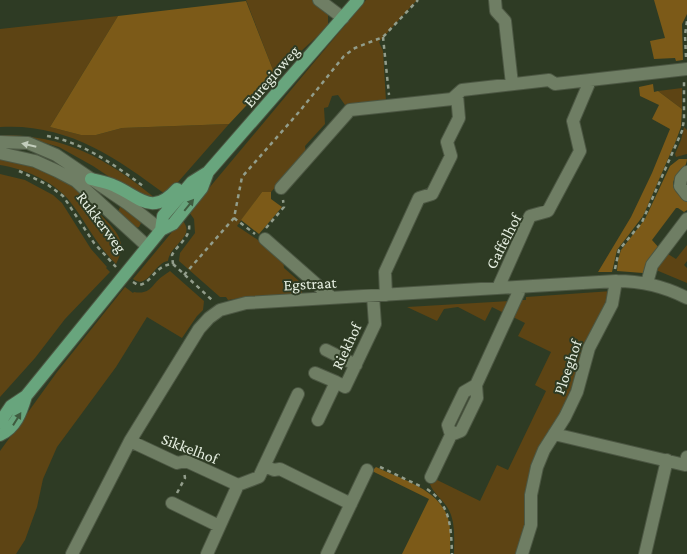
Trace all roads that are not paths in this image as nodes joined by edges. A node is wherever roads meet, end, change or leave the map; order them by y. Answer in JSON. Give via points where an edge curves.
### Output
{"nodes":[{"id":1,"x":320,"y":0,"type":"edge"},
{"id":2,"x":358,"y":0,"type":"edge"},
{"id":3,"x":495,"y":0,"type":"edge"},
{"id":4,"x":343,"y":18,"type":"junction"},
{"id":5,"x":686,"y":69,"type":"edge"},
{"id":6,"x":590,"y":81,"type":"junction"},
{"id":7,"x":512,"y":84,"type":"junction"},
{"id":8,"x":457,"y":95,"type":"junction"},
{"id":9,"x":0,"y":142,"type":"edge"},
{"id":10,"x":0,"y":153,"type":"edge"},
{"id":11,"x":208,"y":172,"type":"junction"},
{"id":12,"x":687,"y":172,"type":"edge"},
{"id":13,"x":91,"y":179,"type":"junction"},
{"id":14,"x":281,"y":188,"type":"road end"},
{"id":15,"x":687,"y":195,"type":"edge"},
{"id":16,"x":687,"y":219,"type":"edge"},
{"id":17,"x":160,"y":230,"type":"junction"},
{"id":18,"x":262,"y":238,"type":"road end"},
{"id":19,"x":147,"y":246,"type":"junction"},
{"id":20,"x":616,"y":281,"type":"junction"},
{"id":21,"x":647,"y":283,"type":"junction"},
{"id":22,"x":521,"y":287,"type":"junction"},
{"id":23,"x":498,"y":288,"type":"junction"},
{"id":24,"x":386,"y":295,"type":"junction"},
{"id":25,"x":373,"y":296,"type":"junction"},
{"id":26,"x":332,"y":298,"type":"junction"},
{"id":27,"x":687,"y":298,"type":"edge"},
{"id":28,"x":326,"y":350,"type":"dead end"},
{"id":29,"x":356,"y":364,"type":"junction"},
{"id":30,"x":315,"y":373,"type":"dead end"},
{"id":31,"x":336,"y":382,"type":"junction"},
{"id":32,"x":298,"y":394,"type":"dead end"},
{"id":33,"x":26,"y":396,"type":"junction"},
{"id":34,"x":6,"y":407,"type":"edge"},
{"id":35,"x":318,"y":420,"type":"dead end"},
{"id":36,"x":0,"y":422,"type":"edge"},
{"id":37,"x":554,"y":434,"type":"junction"},
{"id":38,"x":0,"y":435,"type":"edge"},
{"id":39,"x":130,"y":440,"type":"junction"},
{"id":40,"x":687,"y":457,"type":"edge"},
{"id":41,"x":666,"y":460,"type":"junction"},
{"id":42,"x":264,"y":466,"type":"junction"},
{"id":43,"x":367,"y":470,"type":"road end"},
{"id":44,"x":431,"y":477,"type":"dead end"},
{"id":45,"x":238,"y":485,"type":"junction"},
{"id":46,"x":172,"y":503,"type":"road end"},
{"id":47,"x":351,"y":504,"type":"junction"},
{"id":48,"x":219,"y":526,"type":"junction"},
{"id":49,"x":72,"y":554,"type":"edge"},
{"id":50,"x":208,"y":554,"type":"edge"},
{"id":51,"x":327,"y":554,"type":"edge"},
{"id":52,"x":522,"y":554,"type":"edge"},
{"id":53,"x":644,"y":554,"type":"edge"}],
"edges":[{"from":1,"to":4,"type":"street"},
{"from":2,"to":4,"type":"main road","name":"Euregioweg"},
{"from":3,"to":7,"type":"street","via":[[496,12],[505,21]]},
{"from":4,"to":11,"type":"main road","name":"Euregioweg"},
{"from":5,"to":6,"type":"street"},
{"from":6,"to":7,"type":"street","via":[[555,84],[549,80]]},
{"from":6,"to":23,"type":"street","name":"Gaffelhof","via":[[573,121],[580,151],[548,211],[530,216]]},
{"from":7,"to":8,"type":"street","via":[[462,90]]},
{"from":8,"to":14,"type":"street","via":[[452,99],[350,110]]},
{"from":8,"to":24,"type":"street","via":[[459,118],[447,142],[451,156],[432,194],[419,198],[385,272]]},
{"from":13,"to":9,"type":"street","name":"Rukkerweg","one_way":true,"via":[[44,149],[28,143]]},
{"from":10,"to":19,"type":"street","name":"Rukkerweg","via":[[35,161],[71,178]]},
{"from":11,"to":13,"type":"main road","via":[[187,178],[169,197],[155,204],[138,200],[114,185]]},
{"from":11,"to":17,"type":"main road","name":"Euregioweg","via":[[192,182],[163,216]]},
{"from":12,"to":15,"type":"street","via":[[680,186]]},
{"from":13,"to":17,"type":"street","name":"Rukkerweg"},
{"from":16,"to":21,"type":"street","via":[[652,265]]},
{"from":17,"to":19,"type":"main road","name":"Euregioweg"},
{"from":18,"to":26,"type":"street"},
{"from":19,"to":33,"type":"main road","name":"Euregioweg"},
{"from":20,"to":21,"type":"street","name":"Egstraat"},
{"from":20,"to":22,"type":"street","name":"Egstraat"},
{"from":20,"to":37,"type":"street","name":"Ploeghof","via":[[612,304],[589,348],[577,392]]},
{"from":21,"to":27,"type":"street","name":"Egstraat"},
{"from":22,"to":23,"type":"street","name":"Egstraat"},
{"from":22,"to":44,"type":"street","via":[[476,385],[477,398],[461,431],[451,435]]},
{"from":23,"to":24,"type":"street","name":"Egstraat"},
{"from":24,"to":25,"type":"street","name":"Egstraat"},
{"from":25,"to":26,"type":"street","name":"Egstraat"},
{"from":25,"to":29,"type":"street","name":"Riekhof","via":[[375,324]]},
{"from":26,"to":39,"type":"street","name":"Egstraat","via":[[246,303],[220,310],[199,330]]},
{"from":28,"to":29,"type":"street"},
{"from":29,"to":31,"type":"street","name":"Riekhof","via":[[345,387]]},
{"from":30,"to":31,"type":"street"},
{"from":31,"to":35,"type":"street","name":"Riekhof"},
{"from":32,"to":42,"type":"street"},
{"from":33,"to":34,"type":"main road","name":"Euregioweg"},
{"from":38,"to":33,"type":"main road","name":"Euregioweg","one_way":true,"via":[[9,430],[21,413]]},
{"from":34,"to":36,"type":"main road","name":"Euregioweg"},
{"from":37,"to":41,"type":"street"},
{"from":37,"to":52,"type":"street","name":"Ploeghof","via":[[536,472],[531,495],[531,526]]},
{"from":39,"to":45,"type":"street","name":"Sikkelhof","via":[[177,463],[186,461]]},
{"from":39,"to":49,"type":"street","name":"Egstraat"},
{"from":40,"to":41,"type":"street","via":[[685,464]]},
{"from":41,"to":53,"type":"street"},
{"from":42,"to":45,"type":"street","via":[[259,476]]},
{"from":42,"to":47,"type":"street","via":[[274,470],[280,468]]},
{"from":43,"to":47,"type":"street"},
{"from":45,"to":48,"type":"street"},
{"from":46,"to":48,"type":"street"},
{"from":47,"to":51,"type":"street"},
{"from":48,"to":50,"type":"street"}]}
